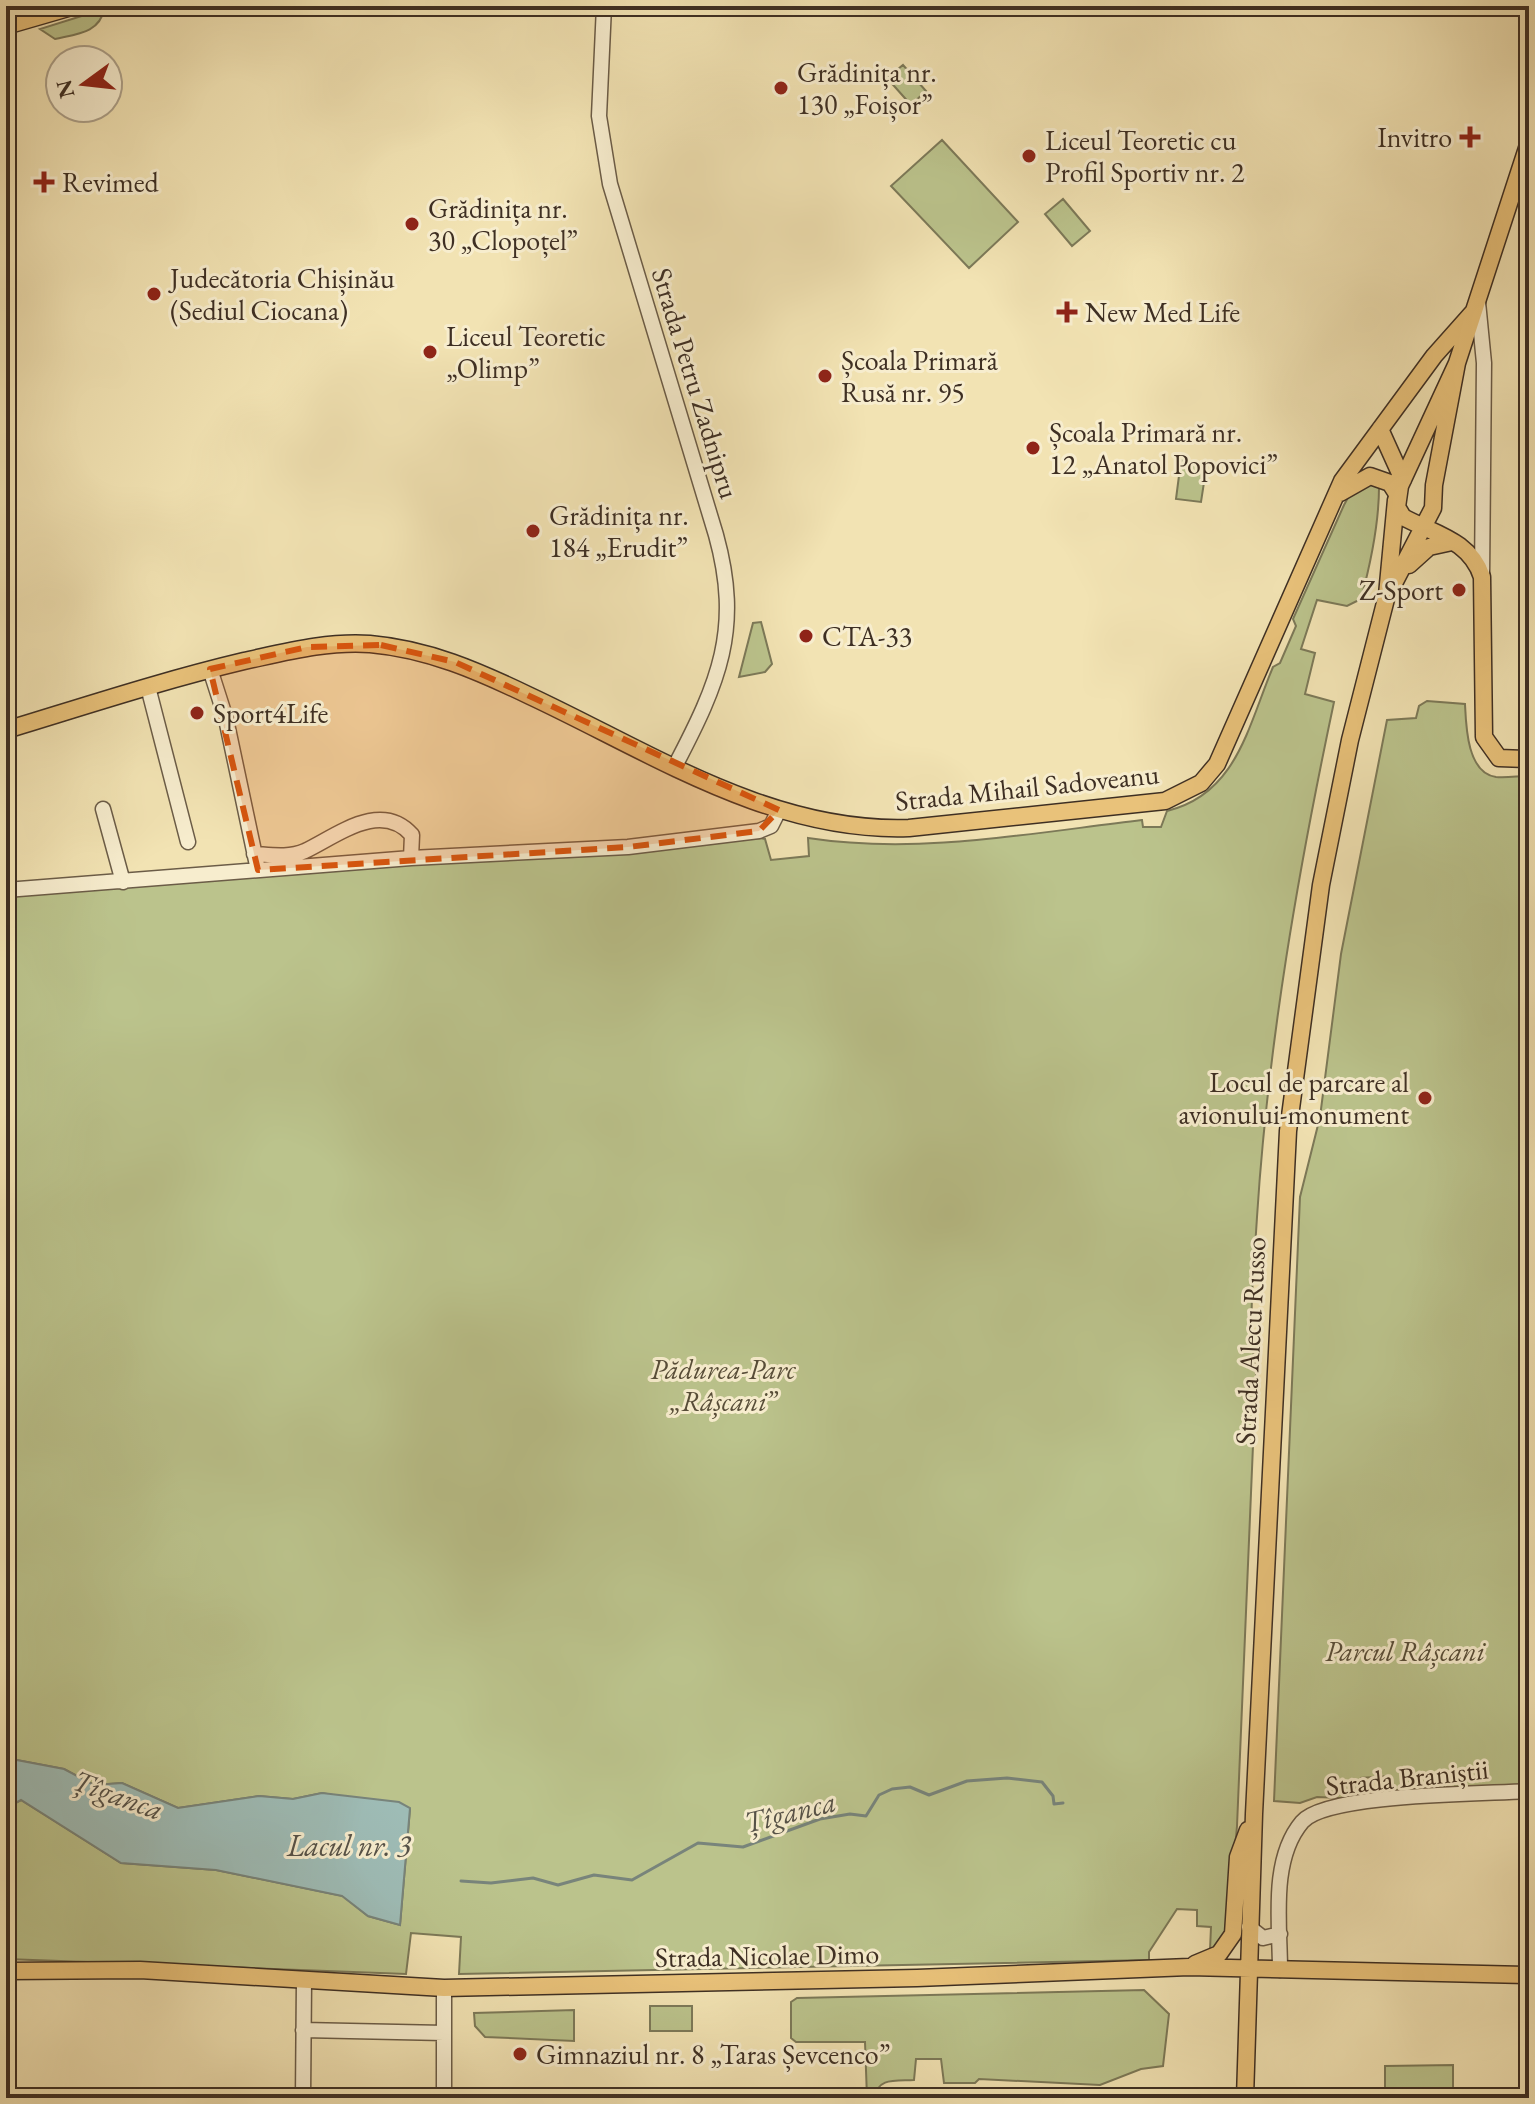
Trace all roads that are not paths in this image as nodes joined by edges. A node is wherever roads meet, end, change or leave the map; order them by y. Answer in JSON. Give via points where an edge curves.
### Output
{"nodes":[{"id":1,"x":75,"y":6,"type":"edge"},
{"id":2,"x":604,"y":6,"type":"edge"},
{"id":3,"x":6,"y":26,"type":"edge"},
{"id":4,"x":1529,"y":142,"type":"edge"},
{"id":5,"x":1476,"y":305,"type":"junction"},
{"id":6,"x":1457,"y":363,"type":"junction"},
{"id":7,"x":1375,"y":443,"type":"junction"},
{"id":8,"x":1370,"y":476,"type":"junction"},
{"id":9,"x":1399,"y":491,"type":"junction"},
{"id":10,"x":1336,"y":497,"type":"junction"},
{"id":11,"x":1426,"y":513,"type":"junction"},
{"id":12,"x":1452,"y":542,"type":"junction"},
{"id":13,"x":1482,"y":577,"type":"junction"},
{"id":14,"x":1391,"y":588,"type":"junction"},
{"id":15,"x":210,"y":669,"type":"junction"},
{"id":16,"x":148,"y":687,"type":"junction"},
{"id":17,"x":6,"y":730,"type":"edge"},
{"id":18,"x":1529,"y":759,"type":"edge"},
{"id":19,"x":675,"y":766,"type":"junction"},
{"id":20,"x":103,"y":809,"type":"dead end"},
{"id":21,"x":779,"y":810,"type":"junction"},
{"id":22,"x":188,"y":842,"type":"dead end"},
{"id":23,"x":254,"y":854,"type":"junction"},
{"id":24,"x":411,"y":858,"type":"junction"},
{"id":25,"x":258,"y":870,"type":"junction"},
{"id":26,"x":123,"y":882,"type":"junction"},
{"id":27,"x":6,"y":890,"type":"edge"},
{"id":28,"x":1529,"y":1791,"type":"edge"},
{"id":29,"x":1254,"y":1814,"type":"junction"},
{"id":30,"x":1249,"y":1927,"type":"junction"},
{"id":31,"x":1280,"y":1928,"type":"junction"},
{"id":32,"x":1189,"y":1967,"type":"junction"},
{"id":33,"x":1248,"y":1968,"type":"junction"},
{"id":34,"x":1280,"y":1970,"type":"junction"},
{"id":35,"x":6,"y":1971,"type":"edge"},
{"id":36,"x":1529,"y":1975,"type":"edge"},
{"id":37,"x":304,"y":1981,"type":"junction"},
{"id":38,"x":444,"y":1988,"type":"junction"},
{"id":39,"x":303,"y":2030,"type":"junction"},
{"id":40,"x":444,"y":2033,"type":"junction"},
{"id":41,"x":303,"y":2098,"type":"edge"},
{"id":42,"x":444,"y":2098,"type":"edge"},
{"id":43,"x":1245,"y":2098,"type":"edge"}],
"edges":[{"from":1,"to":3,"type":"main road"},
{"from":2,"to":19,"type":"street","name":"Strada Petru Zadnipru","via":[[599,116],[607,174],[716,535],[729,599],[722,660]]},
{"from":4,"to":5,"type":"main road","name":"Strada Alecu Russo"},
{"from":5,"to":6,"type":"main road","name":"Strada Alecu Russo"},
{"from":5,"to":7,"type":"main road","name":"Strada Mihail Sadoveanu"},
{"from":5,"to":13,"type":"street","via":[[1484,363]]},
{"from":6,"to":9,"type":"main road","name":"Strada Alecu Russo"},
{"from":6,"to":11,"type":"main road","name":"Strada Alecu Russo"},
{"from":7,"to":8,"type":"main road","via":[[1361,465]]},
{"from":7,"to":9,"type":"main road"},
{"from":7,"to":10,"type":"main road","name":"Strada Mihail Sadoveanu","via":[[1342,481]]},
{"from":8,"to":9,"type":"main road"},
{"from":8,"to":10,"type":"main road"},
{"from":9,"to":11,"type":"main road","via":[[1399,513]]},
{"from":9,"to":11,"type":"main road","via":[[1419,482]]},
{"from":9,"to":14,"type":"main road","name":"Strada Alecu Russo"},
{"from":10,"to":21,"type":"main road","name":"Strada Mihail Sadoveanu","via":[[1217,764],[1191,790],[1165,801],[909,828],[846,825]]},
{"from":11,"to":12,"type":"main road"},
{"from":11,"to":14,"type":"main road","name":"Strada Alecu Russo"},
{"from":12,"to":13,"type":"main road","via":[[1469,552]]},
{"from":12,"to":14,"type":"main road","via":[[1422,551]]},
{"from":13,"to":18,"type":"main road","via":[[1484,737],[1499,758]]},
{"from":14,"to":29,"type":"main road","name":"Strada Alecu Russo","via":[[1333,824],[1294,1076],[1277,1300]]},
{"from":15,"to":16,"type":"main road","name":"Strada Mihail Sadoveanu"},
{"from":15,"to":19,"type":"main road","name":"Strada Mihail Sadoveanu","via":[[328,644],[421,652],[478,671]]},
{"from":15,"to":23,"type":"street"},
{"from":16,"to":17,"type":"main road","name":"Strada Mihail Sadoveanu"},
{"from":16,"to":22,"type":"street"},
{"from":19,"to":21,"type":"main road","name":"Strada Mihail Sadoveanu"},
{"from":20,"to":26,"type":"street"},
{"from":21,"to":24,"type":"street","via":[[771,826],[759,831],[628,847]]},
{"from":23,"to":24,"type":"street","via":[[303,852],[334,833],[385,818],[412,835]]},
{"from":23,"to":25,"type":"street"},
{"from":24,"to":25,"type":"street"},
{"from":25,"to":26,"type":"street"},
{"from":26,"to":27,"type":"street"},
{"from":28,"to":31,"type":"street","name":"Strada Braniștii","via":[[1345,1804],[1311,1814],[1296,1831],[1285,1859]]},
{"from":29,"to":30,"type":"main road","name":"Strada Alecu Russo"},
{"from":29,"to":32,"type":"main road","via":[[1238,1857],[1230,1941],[1219,1954]]},
{"from":30,"to":31,"type":"street","via":[[1263,1938]]},
{"from":30,"to":33,"type":"main road","name":"Strada Alecu Russo"},
{"from":31,"to":34,"type":"street","name":"Strada Braniștii"},
{"from":32,"to":33,"type":"main road","name":"Strada Nicolae Dimo"},
{"from":32,"to":38,"type":"main road","name":"Strada Nicolae Dimo"},
{"from":33,"to":34,"type":"main road","name":"Strada Nicolae Dimo"},
{"from":33,"to":43,"type":"main road","name":"Strada Alecu Russo"},
{"from":34,"to":36,"type":"main road","name":"Strada Nicolae Dimo"},
{"from":35,"to":37,"type":"main road","name":"Strada Nicolae Dimo","via":[[140,1970]]},
{"from":37,"to":38,"type":"main road","name":"Strada Nicolae Dimo"},
{"from":37,"to":39,"type":"street"},
{"from":38,"to":40,"type":"street"},
{"from":39,"to":40,"type":"street"},
{"from":39,"to":41,"type":"street"},
{"from":40,"to":42,"type":"street"}]}
